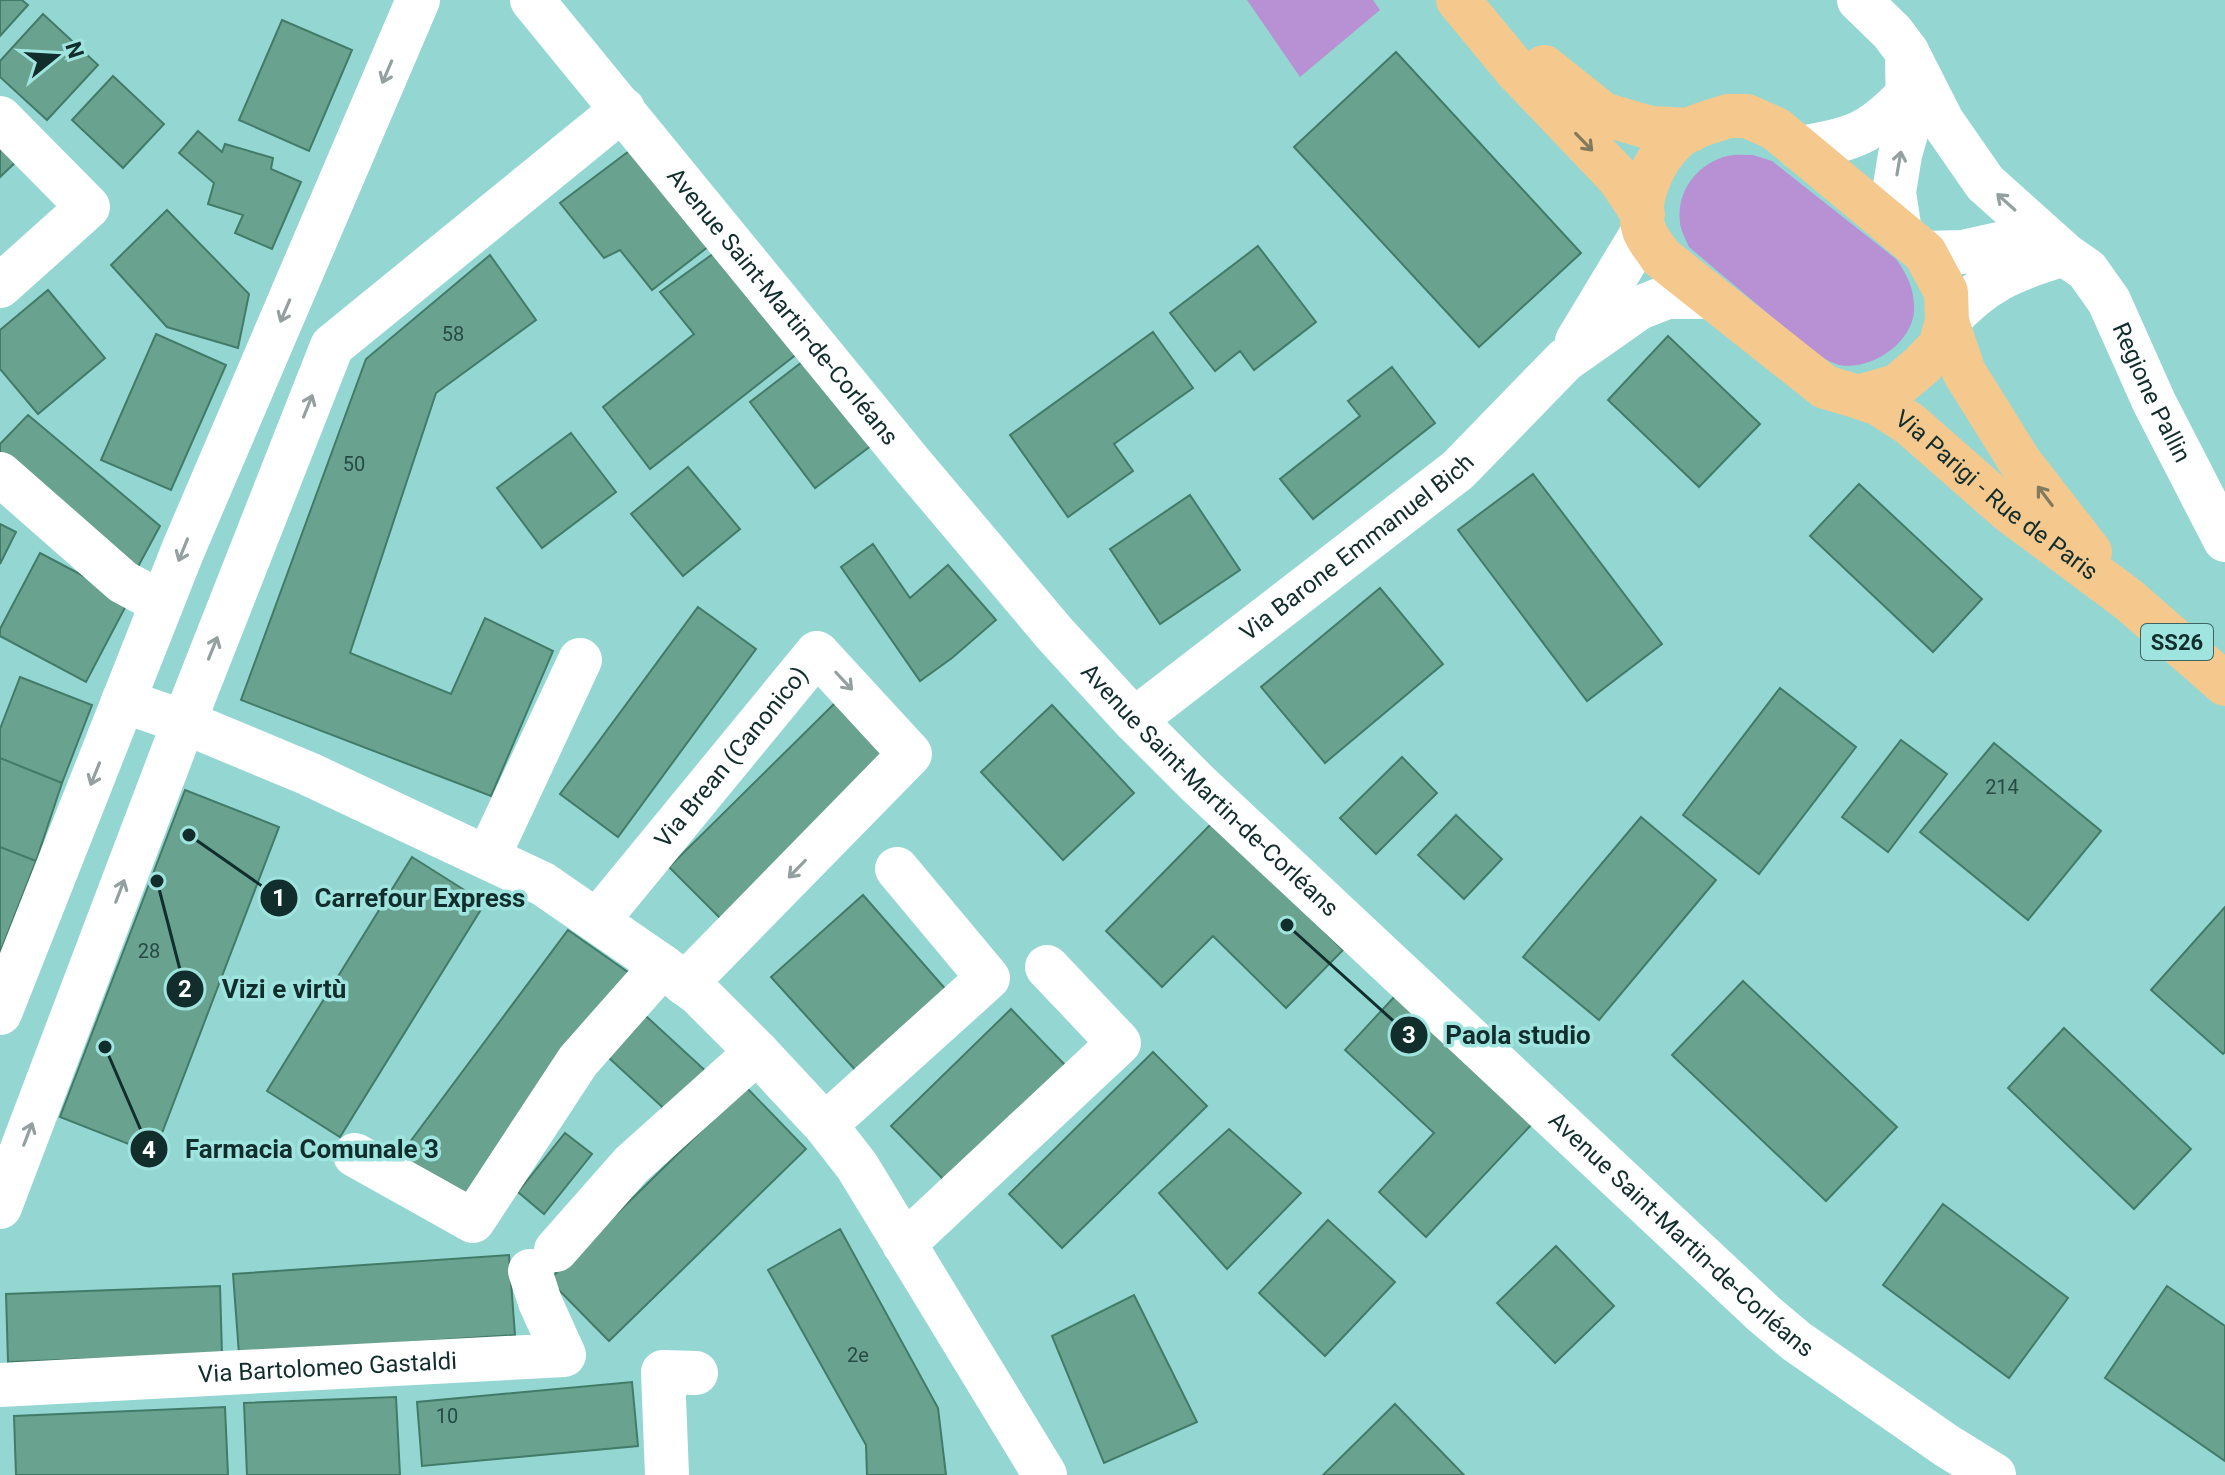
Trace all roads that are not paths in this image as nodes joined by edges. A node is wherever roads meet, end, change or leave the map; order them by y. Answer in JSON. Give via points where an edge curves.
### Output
{"nodes":[{"id":1,"x":418,"y":0,"type":"edge"},
{"id":2,"x":532,"y":0,"type":"edge"},
{"id":3,"x":1458,"y":0,"type":"edge"},
{"id":4,"x":1487,"y":0,"type":"edge"},
{"id":5,"x":1859,"y":0,"type":"edge"},
{"id":6,"x":1908,"y":73,"type":"junction"},
{"id":7,"x":623,"y":109,"type":"junction"},
{"id":8,"x":0,"y":118,"type":"edge"},
{"id":9,"x":1691,"y":130,"type":"junction"},
{"id":10,"x":1799,"y":148,"type":"junction"},
{"id":11,"x":1643,"y":222,"type":"junction"},
{"id":12,"x":1912,"y":242,"type":"junction"},
{"id":13,"x":2064,"y":254,"type":"junction"},
{"id":14,"x":0,"y":286,"type":"edge"},
{"id":15,"x":1710,"y":297,"type":"junction"},
{"id":16,"x":1947,"y":322,"type":"junction"},
{"id":17,"x":1565,"y":360,"type":"junction"},
{"id":18,"x":1859,"y":397,"type":"junction"},
{"id":19,"x":0,"y":474,"type":"edge"},
{"id":20,"x":2225,"y":540,"type":"edge"},
{"id":21,"x":2129,"y":600,"type":"junction"},
{"id":22,"x":162,"y":603,"type":"junction"},
{"id":23,"x":580,"y":660,"type":"dead end"},
{"id":24,"x":2225,"y":684,"type":"edge"},
{"id":25,"x":123,"y":701,"type":"junction"},
{"id":26,"x":1134,"y":720,"type":"junction"},
{"id":27,"x":184,"y":722,"type":"junction"},
{"id":28,"x":488,"y":857,"type":"junction"},
{"id":29,"x":897,"y":869,"type":"dead end"},
{"id":30,"x":597,"y":921,"type":"junction"},
{"id":31,"x":1047,"y":967,"type":"dead end"},
{"id":32,"x":673,"y":975,"type":"junction"},
{"id":33,"x":0,"y":1013,"type":"edge"},
{"id":34,"x":757,"y":1052,"type":"junction"},
{"id":35,"x":825,"y":1125,"type":"junction"},
{"id":36,"x":355,"y":1155,"type":"dead end"},
{"id":37,"x":0,"y":1207,"type":"edge"},
{"id":38,"x":904,"y":1244,"type":"junction"},
{"id":39,"x":696,"y":1373,"type":"dead end"},
{"id":40,"x":0,"y":1385,"type":"edge"},
{"id":41,"x":667,"y":1475,"type":"edge"},
{"id":42,"x":1045,"y":1475,"type":"edge"},
{"id":43,"x":1994,"y":1475,"type":"edge"}],
"edges":[{"from":1,"to":22,"type":"street","one_way":true},
{"from":2,"to":7,"type":"street","name":"Avenue Saint-Martin-de-Corléans"},
{"from":3,"to":11,"type":"main road","name":"Via Parigi - Rue de Paris","one_way":true,"via":[[1618,177]]},
{"from":4,"to":9,"type":"main road","name":"Via Parigi - Rue de Paris","via":[[1546,70],[1603,114],[1651,128]]},
{"from":5,"to":6,"type":"street","via":[[1892,32]]},
{"from":6,"to":10,"type":"street","via":[[1889,114],[1858,135]]},
{"from":12,"to":6,"type":"street","one_way":true,"via":[[1894,192],[1908,126]]},
{"from":13,"to":6,"type":"street","one_way":true,"via":[[1985,183]]},
{"from":7,"to":26,"type":"street","name":"Avenue Saint-Martin-de-Corléans","via":[[909,461]]},
{"from":27,"to":7,"type":"street","one_way":true,"via":[[332,346]]},
{"from":8,"to":14,"type":"street","via":[[88,207]]},
{"from":9,"to":10,"type":"main road","name":"Via Parigi - Rue de Paris","via":[[1728,116],[1747,116],[1776,129]]},
{"from":9,"to":11,"type":"main road","name":"Via Parigi - Rue de Paris","via":[[1658,158],[1642,198]]},
{"from":10,"to":12,"type":"main road","name":"Via Parigi - Rue de Paris"},
{"from":11,"to":15,"type":"main road","name":"Via Parigi - Rue de Paris","via":[[1661,257]]},
{"from":11,"to":17,"type":"street","name":"Via Barone Emmanuel Bich"},
{"from":12,"to":13,"type":"street","name":"Regione Pallin","via":[[1963,252],[2025,244]]},
{"from":12,"to":16,"type":"main road","name":"Via Parigi - Rue de Paris","via":[[1946,292]]},
{"from":13,"to":16,"type":"street","via":[[1991,281]]},
{"from":13,"to":20,"type":"street","name":"Regione Pallin","via":[[2087,270],[2109,301]]},
{"from":15,"to":17,"type":"street","name":"Via Barone Emmanuel Bich","via":[[1667,297],[1639,308]]},
{"from":15,"to":18,"type":"main road","name":"Via Parigi - Rue de Paris","via":[[1825,387]]},
{"from":16,"to":18,"type":"main road","name":"Via Parigi - Rue de Paris","via":[[1940,346],[1922,365],[1897,386]]},
{"from":21,"to":16,"type":"main road","name":"Via Parigi - Rue de Paris","one_way":true,"via":[[2020,462],[1964,372]]},
{"from":17,"to":26,"type":"street","name":"Via Barone Emmanuel Bich","via":[[1458,470]]},
{"from":18,"to":21,"type":"main road","name":"Via Parigi - Rue de Paris","via":[[1910,424],[2008,510]]},
{"from":19,"to":22,"type":"street","via":[[123,582]]},
{"from":21,"to":24,"type":"main road","name":"Via Parigi - Rue de Paris","number":"SS26"},
{"from":22,"to":25,"type":"street"},
{"from":23,"to":28,"type":"street"},
{"from":25,"to":27,"type":"street"},
{"from":25,"to":33,"type":"street","one_way":true,"via":[[60,828]]},
{"from":26,"to":43,"type":"street","name":"Avenue Saint-Martin-de-Corléans","via":[[1764,1314]]},
{"from":27,"to":28,"type":"street"},
{"from":37,"to":27,"type":"street","one_way":true},
{"from":28,"to":30,"type":"street","via":[[543,884]]},
{"from":29,"to":35,"type":"street","via":[[988,978]]},
{"from":30,"to":32,"type":"street"},
{"from":30,"to":32,"type":"street","name":"Via Brean (Canonico)","one_way":true,"via":[[817,653],[910,754]]},
{"from":31,"to":38,"type":"street","via":[[1119,1043]]},
{"from":32,"to":34,"type":"street"},
{"from":32,"to":36,"type":"street","via":[[578,1061],[473,1221]]},
{"from":34,"to":35,"type":"street"},
{"from":34,"to":40,"type":"street","name":"Via Bartolomeo Gastaldi","via":[[631,1165],[543,1261],[540,1302],[564,1355]]},
{"from":35,"to":38,"type":"street"},
{"from":38,"to":42,"type":"street"},
{"from":39,"to":41,"type":"street","via":[[663,1372]]}]}
